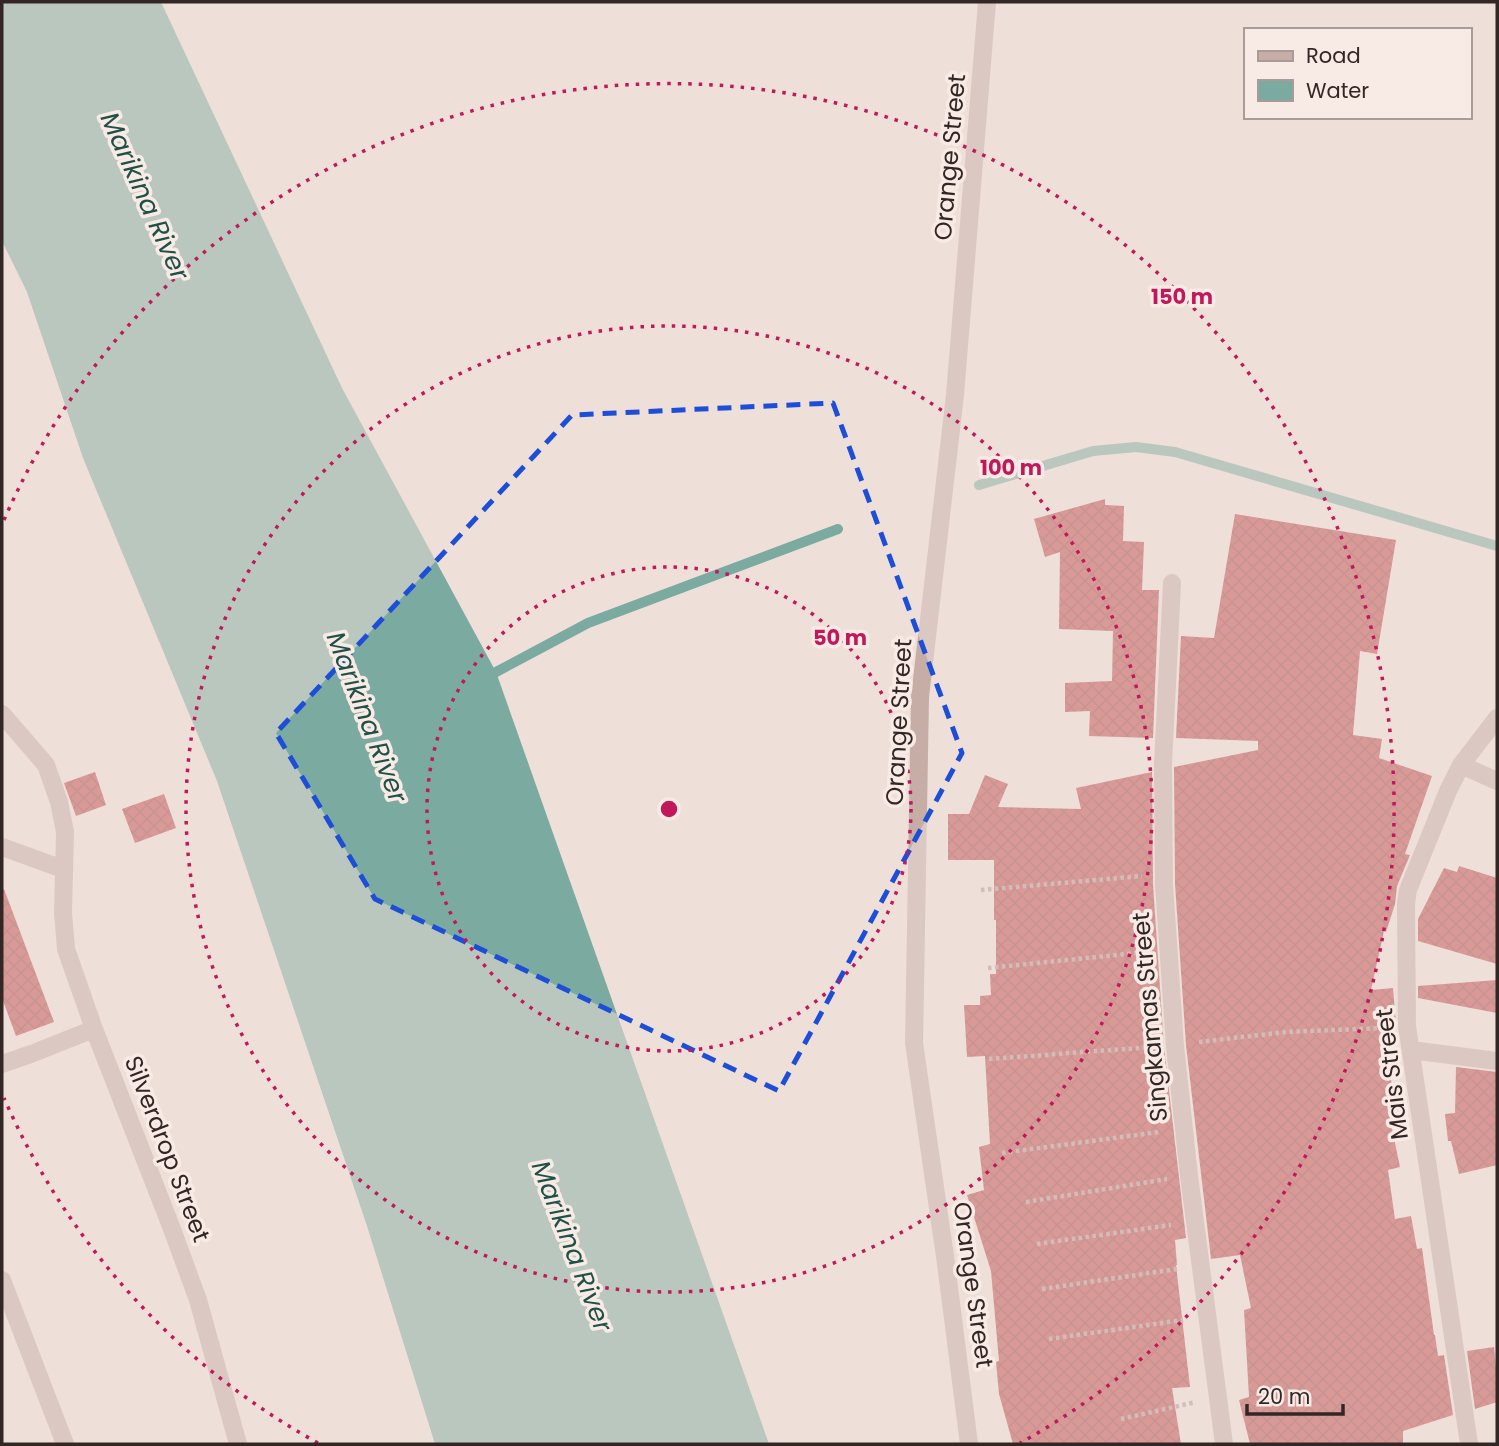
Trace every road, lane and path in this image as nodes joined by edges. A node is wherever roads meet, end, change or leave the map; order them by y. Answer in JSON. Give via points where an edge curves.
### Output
{"nodes":[{"id":1,"x":987,"y":2,"type":"edge"},
{"id":2,"x":1172,"y":583,"type":"dead end"},
{"id":3,"x":2,"y":713,"type":"edge"},
{"id":4,"x":1497,"y":718,"type":"edge"},
{"id":5,"x":1461,"y":765,"type":"junction"},
{"id":6,"x":1497,"y":781,"type":"edge"},
{"id":7,"x":2,"y":847,"type":"edge"},
{"id":8,"x":63,"y":869,"type":"junction"},
{"id":9,"x":1163,"y":874,"type":"junction"},
{"id":10,"x":981,"y":890,"type":"dead end"},
{"id":11,"x":1168,"y":949,"type":"junction"},
{"id":12,"x":988,"y":968,"type":"dead end"},
{"id":13,"x":1407,"y":1026,"type":"junction"},
{"id":14,"x":94,"y":1029,"type":"junction"},
{"id":15,"x":1175,"y":1046,"type":"junction"},
{"id":16,"x":1411,"y":1050,"type":"junction"},
{"id":17,"x":989,"y":1059,"type":"dead end"},
{"id":18,"x":1497,"y":1061,"type":"edge"},
{"id":19,"x":2,"y":1064,"type":"edge"},
{"id":20,"x":1185,"y":1129,"type":"junction"},
{"id":21,"x":1002,"y":1153,"type":"dead end"},
{"id":22,"x":1189,"y":1176,"type":"junction"},
{"id":23,"x":1026,"y":1202,"type":"dead end"},
{"id":24,"x":1194,"y":1221,"type":"junction"},
{"id":25,"x":1037,"y":1244,"type":"dead end"},
{"id":26,"x":1202,"y":1266,"type":"junction"},
{"id":27,"x":2,"y":1279,"type":"edge"},
{"id":28,"x":1042,"y":1289,"type":"dead end"},
{"id":29,"x":1206,"y":1316,"type":"junction"},
{"id":30,"x":1049,"y":1339,"type":"dead end"},
{"id":31,"x":1217,"y":1397,"type":"junction"},
{"id":32,"x":1122,"y":1419,"type":"dead end"},
{"id":33,"x":65,"y":1444,"type":"edge"},
{"id":34,"x":238,"y":1444,"type":"edge"},
{"id":35,"x":969,"y":1444,"type":"edge"},
{"id":36,"x":1224,"y":1444,"type":"edge"},
{"id":37,"x":1469,"y":1444,"type":"edge"}],
"edges":[{"from":1,"to":35,"type":"street","name":"Orange Street","via":[[955,395],[920,697],[914,1044]]},
{"from":2,"to":9,"type":"street","name":"Singkamas Street"},
{"from":3,"to":8,"type":"street","name":"Silverdrop Street","via":[[46,765],[65,832]]},
{"from":4,"to":5,"type":"street","name":"Mais Street"},
{"from":5,"to":6,"type":"street"},
{"from":5,"to":13,"type":"street","name":"Mais Street","via":[[1408,890]]},
{"from":7,"to":8,"type":"street"},
{"from":8,"to":14,"type":"street","name":"Silverdrop Street","via":[[66,949]]},
{"from":9,"to":10,"type":"path"},
{"from":9,"to":11,"type":"street","name":"Singkamas Street"},
{"from":11,"to":12,"type":"path"},
{"from":11,"to":15,"type":"street","name":"Singkamas Street"},
{"from":13,"to":15,"type":"path","via":[[1275,1033]]},
{"from":13,"to":16,"type":"street","name":"Mais Street"},
{"from":14,"to":19,"type":"street"},
{"from":14,"to":34,"type":"street","name":"Silverdrop Street","via":[[198,1300]]},
{"from":15,"to":17,"type":"path"},
{"from":15,"to":20,"type":"street","name":"Singkamas Street"},
{"from":16,"to":18,"type":"street"},
{"from":16,"to":37,"type":"street","name":"Mais Street"},
{"from":20,"to":21,"type":"path"},
{"from":20,"to":22,"type":"street","name":"Singkamas Street"},
{"from":22,"to":23,"type":"path"},
{"from":22,"to":24,"type":"street","name":"Singkamas Street"},
{"from":24,"to":25,"type":"path"},
{"from":24,"to":26,"type":"street","name":"Singkamas Street"},
{"from":26,"to":28,"type":"path"},
{"from":26,"to":29,"type":"street","name":"Singkamas Street"},
{"from":27,"to":33,"type":"street"},
{"from":29,"to":30,"type":"path"},
{"from":29,"to":31,"type":"street","name":"Singkamas Street"},
{"from":31,"to":32,"type":"path"},
{"from":31,"to":36,"type":"street","name":"Singkamas Street"}]}
